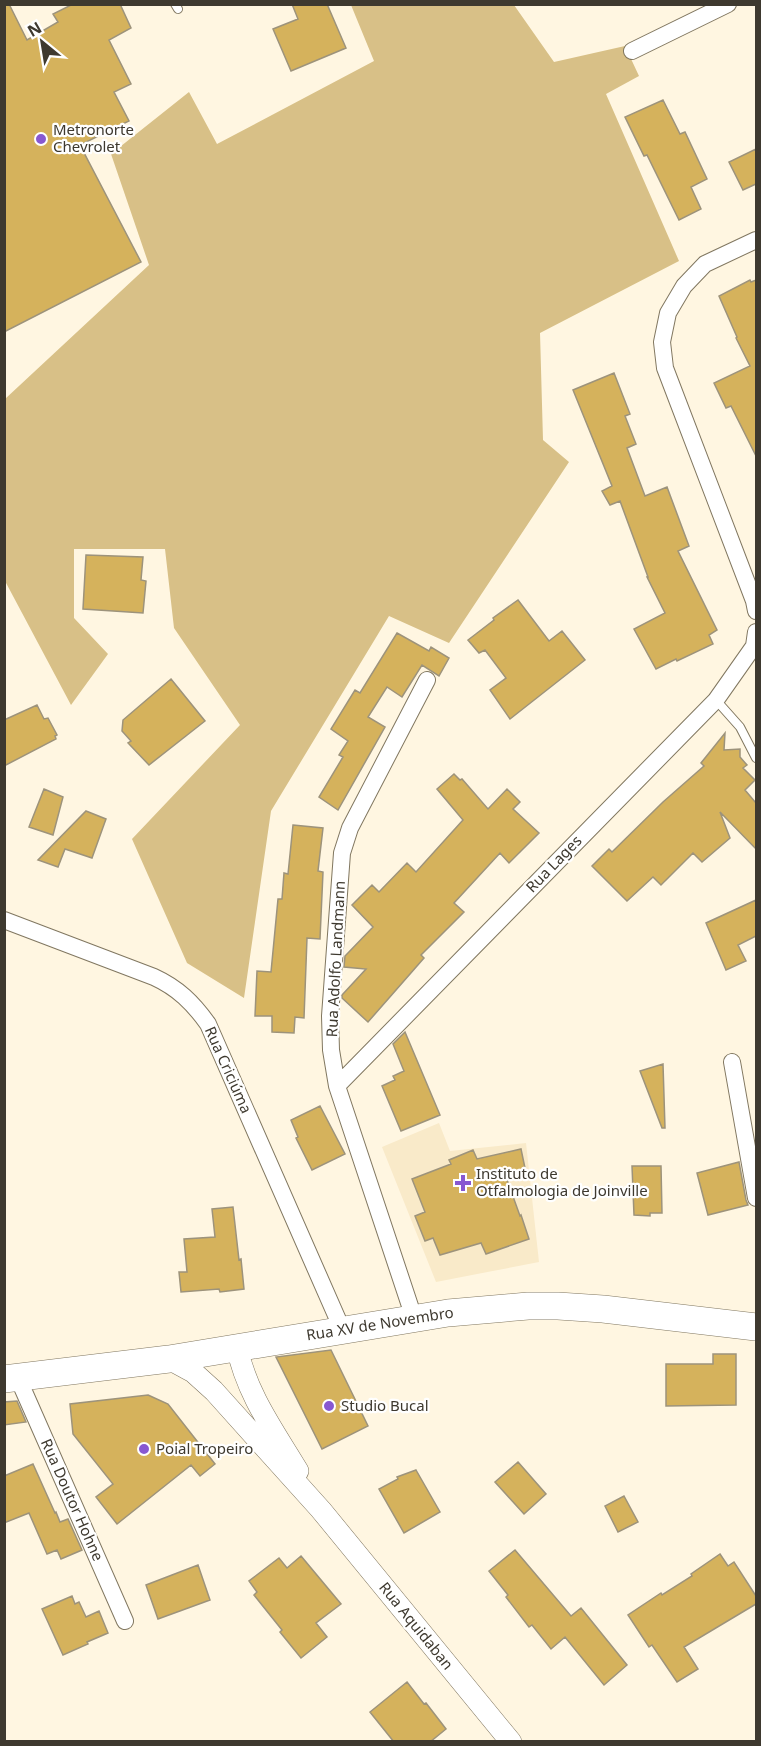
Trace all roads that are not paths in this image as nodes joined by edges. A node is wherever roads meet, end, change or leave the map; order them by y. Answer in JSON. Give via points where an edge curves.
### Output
{"nodes":[{"id":1,"x":728,"y":4,"type":"edge"},
{"id":2,"x":632,"y":51,"type":"dead end"},
{"id":3,"x":756,"y":240,"type":"edge"},
{"id":4,"x":756,"y":611,"type":"edge"},
{"id":5,"x":756,"y":632,"type":"edge"},
{"id":6,"x":427,"y":680,"type":"dead end"},
{"id":7,"x":716,"y":699,"type":"junction"},
{"id":8,"x":756,"y":758,"type":"edge"},
{"id":9,"x":4,"y":920,"type":"edge"},
{"id":10,"x":732,"y":1062,"type":"dead end"},
{"id":11,"x":337,"y":1086,"type":"junction"},
{"id":12,"x":756,"y":1198,"type":"edge"},
{"id":13,"x":414,"y":1318,"type":"junction"},
{"id":14,"x":756,"y":1327,"type":"edge"},
{"id":15,"x":342,"y":1329,"type":"junction"},
{"id":16,"x":237,"y":1347,"type":"junction"},
{"id":17,"x":169,"y":1359,"type":"junction"},
{"id":18,"x":11,"y":1379,"type":"edge"},
{"id":19,"x":321,"y":1510,"type":"junction"},
{"id":20,"x":125,"y":1621,"type":"dead end"},
{"id":21,"x":511,"y":1742,"type":"edge"}],
"edges":[{"from":1,"to":2,"type":"street"},
{"from":3,"to":4,"type":"street","via":[[705,264],[684,286],[668,313],[662,342],[665,368]]},
{"from":5,"to":7,"type":"street","name":"Rua Lages","via":[[754,646]]},
{"from":6,"to":11,"type":"street","name":"Rua Adolfo Landmann","via":[[350,828],[342,853],[330,1016]]},
{"from":7,"to":8,"type":"lane","via":[[740,727]]},
{"from":7,"to":11,"type":"street","name":"Rua Lages"},
{"from":9,"to":15,"type":"street","name":"Rua Criciúma","via":[[154,976],[170,984],[196,1007],[208,1024]]},
{"from":10,"to":12,"type":"street"},
{"from":11,"to":13,"type":"street","name":"Rua Adolfo Landmann"},
{"from":13,"to":14,"type":"main road","name":"Rua XV de Novembro","via":[[558,1306]]},
{"from":13,"to":15,"type":"main road","name":"Rua XV de Novembro"},
{"from":15,"to":16,"type":"main road","name":"Rua XV de Novembro"},
{"from":16,"to":17,"type":"main road","name":"Rua XV de Novembro"},
{"from":16,"to":19,"type":"street","name":"Rua Aquidaban","via":[[249,1389]]},
{"from":17,"to":18,"type":"main road","name":"Rua XV de Novembro"},
{"from":17,"to":19,"type":"street","name":"Rua Aquidaban","via":[[193,1372],[214,1391]]},
{"from":18,"to":20,"type":"street","name":"Rua Doutor Hohne"},
{"from":19,"to":21,"type":"street","name":"Rua Aquidaban"}]}
